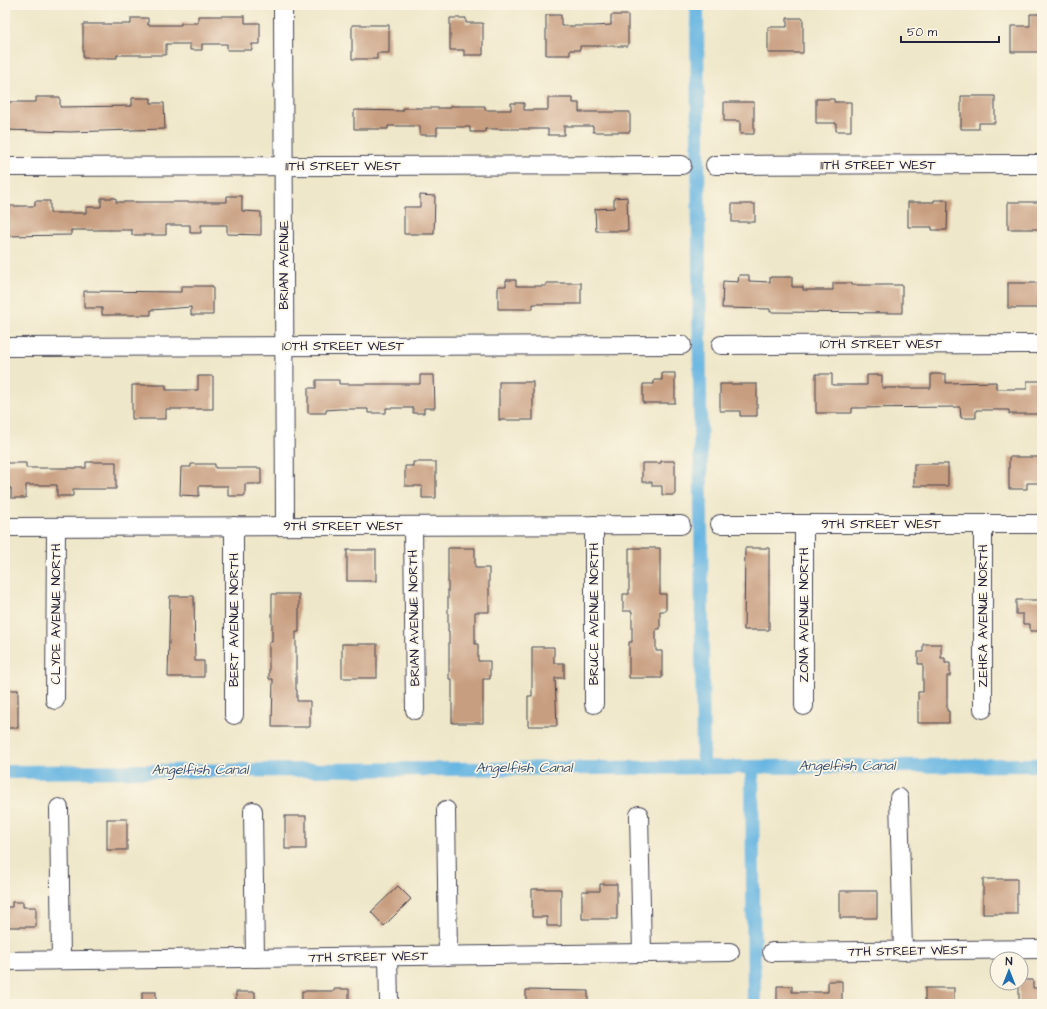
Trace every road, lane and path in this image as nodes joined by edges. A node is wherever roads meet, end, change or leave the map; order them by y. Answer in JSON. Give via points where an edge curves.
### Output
{"nodes":[{"id":1,"x":283,"y":5,"type":"edge"},
{"id":2,"x":1042,"y":164,"type":"edge"},
{"id":3,"x":682,"y":165,"type":"dead end"},
{"id":4,"x":715,"y":165,"type":"dead end"},
{"id":5,"x":284,"y":166,"type":"junction"},
{"id":6,"x":5,"y":167,"type":"edge"},
{"id":7,"x":1042,"y":344,"type":"edge"},
{"id":8,"x":682,"y":345,"type":"dead end"},
{"id":9,"x":721,"y":345,"type":"dead end"},
{"id":10,"x":5,"y":346,"type":"edge"},
{"id":11,"x":284,"y":346,"type":"junction"},
{"id":12,"x":720,"y":524,"type":"dead end"},
{"id":13,"x":804,"y":524,"type":"junction"},
{"id":14,"x":983,"y":524,"type":"junction"},
{"id":15,"x":1042,"y":524,"type":"edge"},
{"id":16,"x":594,"y":525,"type":"junction"},
{"id":17,"x":680,"y":525,"type":"dead end"},
{"id":18,"x":234,"y":526,"type":"junction"},
{"id":19,"x":285,"y":526,"type":"junction"},
{"id":20,"x":413,"y":526,"type":"junction"},
{"id":21,"x":5,"y":527,"type":"edge"},
{"id":22,"x":56,"y":527,"type":"junction"},
{"id":23,"x":55,"y":700,"type":"dead end"},
{"id":24,"x":594,"y":704,"type":"dead end"},
{"id":25,"x":804,"y":706,"type":"dead end"},
{"id":26,"x":983,"y":709,"type":"dead end"},
{"id":27,"x":415,"y":710,"type":"dead end"},
{"id":28,"x":234,"y":715,"type":"dead end"},
{"id":29,"x":899,"y":798,"type":"dead end"},
{"id":30,"x":59,"y":808,"type":"dead end"},
{"id":31,"x":446,"y":810,"type":"dead end"},
{"id":32,"x":253,"y":811,"type":"dead end"},
{"id":33,"x":639,"y":815,"type":"dead end"},
{"id":34,"x":1042,"y":949,"type":"edge"},
{"id":35,"x":902,"y":950,"type":"junction"},
{"id":36,"x":730,"y":952,"type":"dead end"},
{"id":37,"x":772,"y":952,"type":"dead end"},
{"id":38,"x":642,"y":953,"type":"junction"},
{"id":39,"x":448,"y":956,"type":"junction"},
{"id":40,"x":388,"y":957,"type":"junction"},
{"id":41,"x":255,"y":958,"type":"junction"},
{"id":42,"x":61,"y":960,"type":"junction"},
{"id":43,"x":5,"y":961,"type":"edge"},
{"id":44,"x":389,"y":1004,"type":"edge"}],
"edges":[{"from":1,"to":5,"type":"street","name":"BRIAN AVENUE"},
{"from":2,"to":4,"type":"street","name":"11TH STREET WEST"},
{"from":3,"to":5,"type":"street","name":"11TH STREET WEST"},
{"from":5,"to":6,"type":"street","name":"11TH STREET WEST"},
{"from":5,"to":11,"type":"street","name":"BRIAN AVENUE"},
{"from":7,"to":9,"type":"street","name":"10TH STREET WEST"},
{"from":8,"to":11,"type":"street","name":"10TH STREET WEST"},
{"from":10,"to":11,"type":"street","name":"10TH STREET WEST"},
{"from":11,"to":19,"type":"street","name":"BRIAN AVENUE"},
{"from":12,"to":13,"type":"street","name":"9TH STREET WEST"},
{"from":13,"to":14,"type":"street","name":"9TH STREET WEST"},
{"from":13,"to":25,"type":"street","name":"ZONA AVENUE NORTH"},
{"from":14,"to":15,"type":"street","name":"9TH STREET WEST"},
{"from":14,"to":26,"type":"street","name":"ZEHRA AVENUE NORTH"},
{"from":16,"to":17,"type":"street","name":"9TH STREET WEST"},
{"from":16,"to":20,"type":"street","name":"9TH STREET WEST"},
{"from":16,"to":24,"type":"street","name":"BRUCE AVENUE NORTH"},
{"from":18,"to":19,"type":"street","name":"9TH STREET WEST"},
{"from":18,"to":22,"type":"street","name":"9TH STREET WEST"},
{"from":18,"to":28,"type":"street","name":"BERT AVENUE NORTH"},
{"from":19,"to":20,"type":"street","name":"9TH STREET WEST"},
{"from":20,"to":27,"type":"street","name":"BRIAN AVENUE NORTH"},
{"from":21,"to":22,"type":"street","name":"9TH STREET WEST"},
{"from":22,"to":23,"type":"street","name":"CLYDE AVENUE NORTH"},
{"from":29,"to":35,"type":"street"},
{"from":30,"to":42,"type":"street"},
{"from":31,"to":39,"type":"street"},
{"from":32,"to":41,"type":"street"},
{"from":33,"to":38,"type":"street"},
{"from":34,"to":35,"type":"street","name":"7TH STREET WEST"},
{"from":35,"to":37,"type":"street","name":"7TH STREET WEST"},
{"from":36,"to":38,"type":"street","name":"7TH STREET WEST"},
{"from":38,"to":39,"type":"street","name":"7TH STREET WEST"},
{"from":39,"to":40,"type":"street","name":"7TH STREET WEST"},
{"from":40,"to":41,"type":"street","name":"7TH STREET WEST"},
{"from":40,"to":44,"type":"street"},
{"from":41,"to":42,"type":"street","name":"7TH STREET WEST"},
{"from":42,"to":43,"type":"street","name":"7TH STREET WEST"}]}
